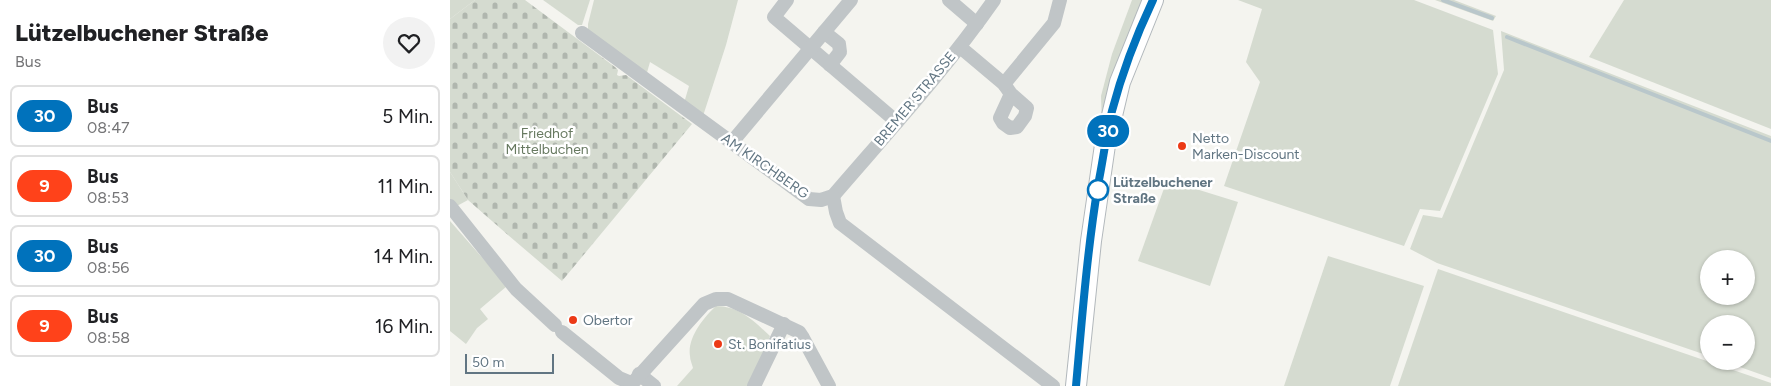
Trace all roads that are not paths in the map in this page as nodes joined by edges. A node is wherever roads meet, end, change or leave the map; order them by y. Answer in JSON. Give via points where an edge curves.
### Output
{"nodes":[{"id":1,"x":787,"y":0,"type":"edge"},
{"id":2,"x":851,"y":0,"type":"edge"},
{"id":3,"x":948,"y":0,"type":"edge"},
{"id":4,"x":994,"y":0,"type":"edge"},
{"id":5,"x":1060,"y":0,"type":"edge"},
{"id":6,"x":1153,"y":0,"type":"edge"},
{"id":7,"x":977,"y":24,"type":"junction"},
{"id":8,"x":824,"y":32,"type":"junction"},
{"id":9,"x":582,"y":33,"type":"dead end"},
{"id":10,"x":960,"y":46,"type":"junction"},
{"id":11,"x":811,"y":49,"type":"junction"},
{"id":12,"x":830,"y":65,"type":"junction"},
{"id":13,"x":897,"y":122,"type":"junction"},
{"id":14,"x":732,"y":142,"type":"junction"},
{"id":15,"x":833,"y":196,"type":"junction"},
{"id":16,"x":450,"y":208,"type":"edge"},
{"id":17,"x":784,"y":324,"type":"junction"},
{"id":18,"x":633,"y":381,"type":"edge"},
{"id":19,"x":654,"y":386,"type":"edge"},
{"id":20,"x":754,"y":386,"type":"edge"},
{"id":21,"x":829,"y":386,"type":"edge"},
{"id":22,"x":1053,"y":386,"type":"edge"},
{"id":23,"x":1076,"y":386,"type":"edge"}],
"edges":[{"from":1,"to":11,"type":"street","via":[[774,17]]},
{"from":2,"to":8,"type":"street"},
{"from":3,"to":7,"type":"street"},
{"from":4,"to":7,"type":"street","name":"BREMER STRASSE"},
{"from":5,"to":10,"type":"street","via":[[1054,23],[1007,89]]},
{"from":6,"to":23,"type":"main road","via":[[1120,82],[1105,144],[1088,259]]},
{"from":7,"to":10,"type":"street","name":"BREMER STRASSE"},
{"from":8,"to":11,"type":"street"},
{"from":8,"to":12,"type":"street","via":[[839,44],[840,52]]},
{"from":9,"to":14,"type":"street","name":"AM KIRCHBERG"},
{"from":10,"to":13,"type":"street","name":"BREMER STRASSE"},
{"from":11,"to":12,"type":"street"},
{"from":11,"to":14,"type":"street"},
{"from":12,"to":13,"type":"street"},
{"from":13,"to":15,"type":"street","name":"BREMER STRASSE"},
{"from":14,"to":15,"type":"street","name":"AM KIRCHBERG","via":[[808,199],[821,200]]},
{"from":15,"to":22,"type":"street","via":[[840,223]]},
{"from":16,"to":18,"type":"street","via":[[516,289],[619,378]]},
{"from":17,"to":18,"type":"street","via":[[728,299],[716,299],[704,304]]},
{"from":17,"to":20,"type":"street"},
{"from":17,"to":21,"type":"street","via":[[804,338]]},
{"from":18,"to":19,"type":"street"}]}
